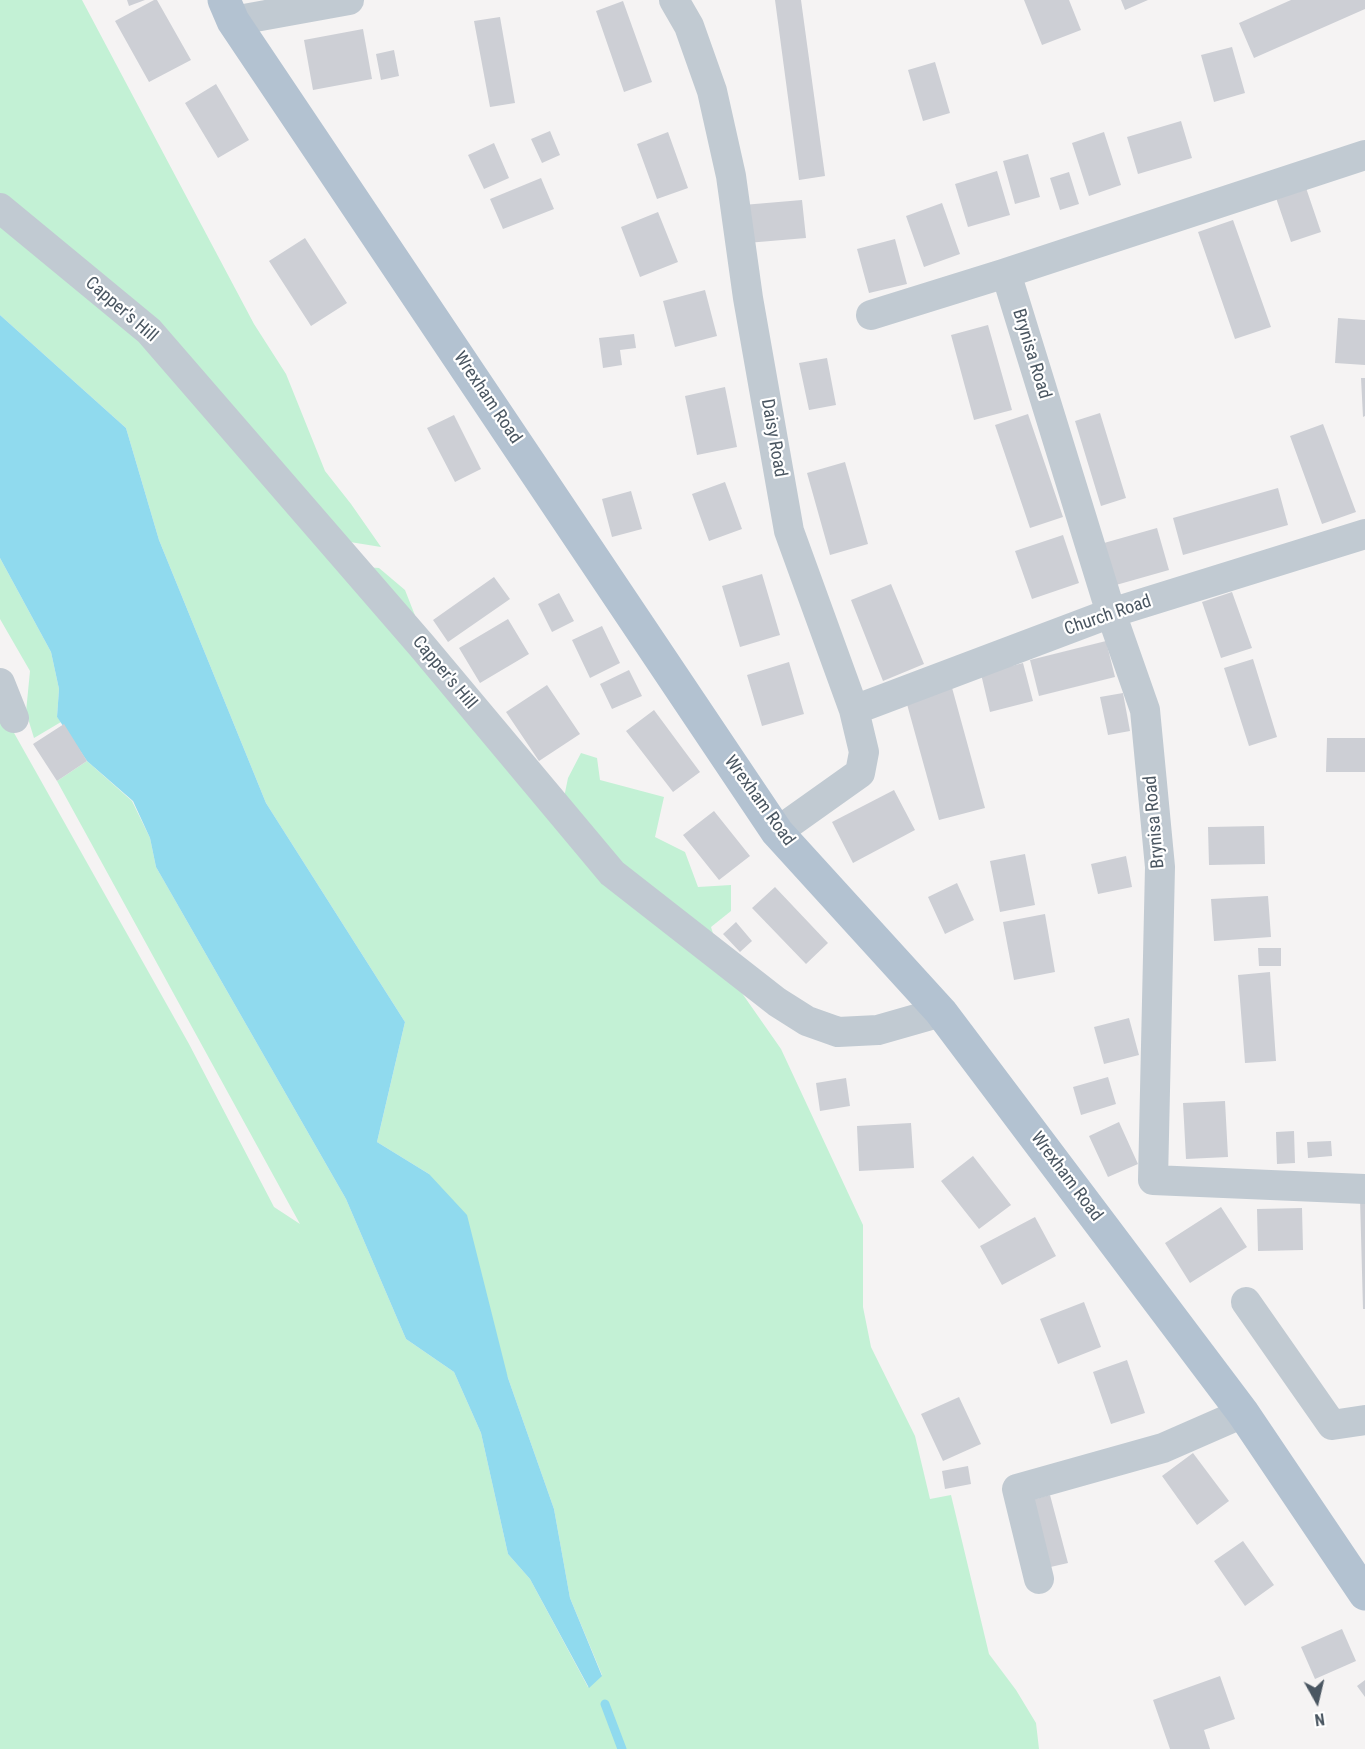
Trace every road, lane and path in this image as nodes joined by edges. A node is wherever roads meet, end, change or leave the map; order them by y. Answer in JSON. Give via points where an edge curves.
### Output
{"nodes":[{"id":1,"x":349,"y":0,"type":"edge"},
{"id":2,"x":674,"y":0,"type":"edge"},
{"id":3,"x":229,"y":10,"type":"edge"},
{"id":4,"x":1365,"y":155,"type":"edge"},
{"id":5,"x":0,"y":208,"type":"edge"},
{"id":6,"x":1006,"y":273,"type":"junction"},
{"id":7,"x":871,"y":315,"type":"dead end"},
{"id":8,"x":1365,"y":534,"type":"edge"},
{"id":9,"x":1111,"y":614,"type":"junction"},
{"id":10,"x":0,"y":683,"type":"edge"},
{"id":11,"x":854,"y":710,"type":"junction"},
{"id":12,"x":14,"y":718,"type":"dead end"},
{"id":13,"x":777,"y":832,"type":"junction"},
{"id":14,"x":941,"y":1012,"type":"junction"},
{"id":15,"x":1365,"y":1190,"type":"edge"},
{"id":16,"x":1246,"y":1302,"type":"dead end"},
{"id":17,"x":1243,"y":1413,"type":"junction"},
{"id":18,"x":1365,"y":1420,"type":"edge"},
{"id":19,"x":1039,"y":1579,"type":"dead end"},
{"id":20,"x":1365,"y":1594,"type":"edge"}],
"edges":[{"from":1,"to":3,"type":"street"},
{"from":2,"to":11,"type":"street","name":"Daisy Road","via":[[689,26],[712,91],[729,166],[789,531]]},
{"from":3,"to":13,"type":"main road","name":"Wrexham Road"},
{"from":4,"to":6,"type":"street"},
{"from":5,"to":14,"type":"street","name":"Capper's Hill","via":[[148,331],[422,646],[612,873],[777,1002],[807,1021],[838,1032],[878,1030]]},
{"from":6,"to":7,"type":"street"},
{"from":6,"to":9,"type":"street","name":"Brynisa Road"},
{"from":8,"to":9,"type":"street","name":"Church Road"},
{"from":9,"to":11,"type":"street","name":"Church Road"},
{"from":9,"to":15,"type":"street","name":"Brynisa Road","via":[[1145,710],[1160,867],[1153,1180]]},
{"from":10,"to":12,"type":"street"},
{"from":11,"to":13,"type":"street","name":"Daisy Road","via":[[864,752],[860,773]]},
{"from":13,"to":14,"type":"main road","name":"Wrexham Road"},
{"from":14,"to":17,"type":"main road","name":"Wrexham Road"},
{"from":16,"to":18,"type":"street","via":[[1332,1425]]},
{"from":17,"to":19,"type":"street","via":[[1163,1448],[1017,1489]]},
{"from":17,"to":20,"type":"main road","name":"Wrexham Road"}]}
